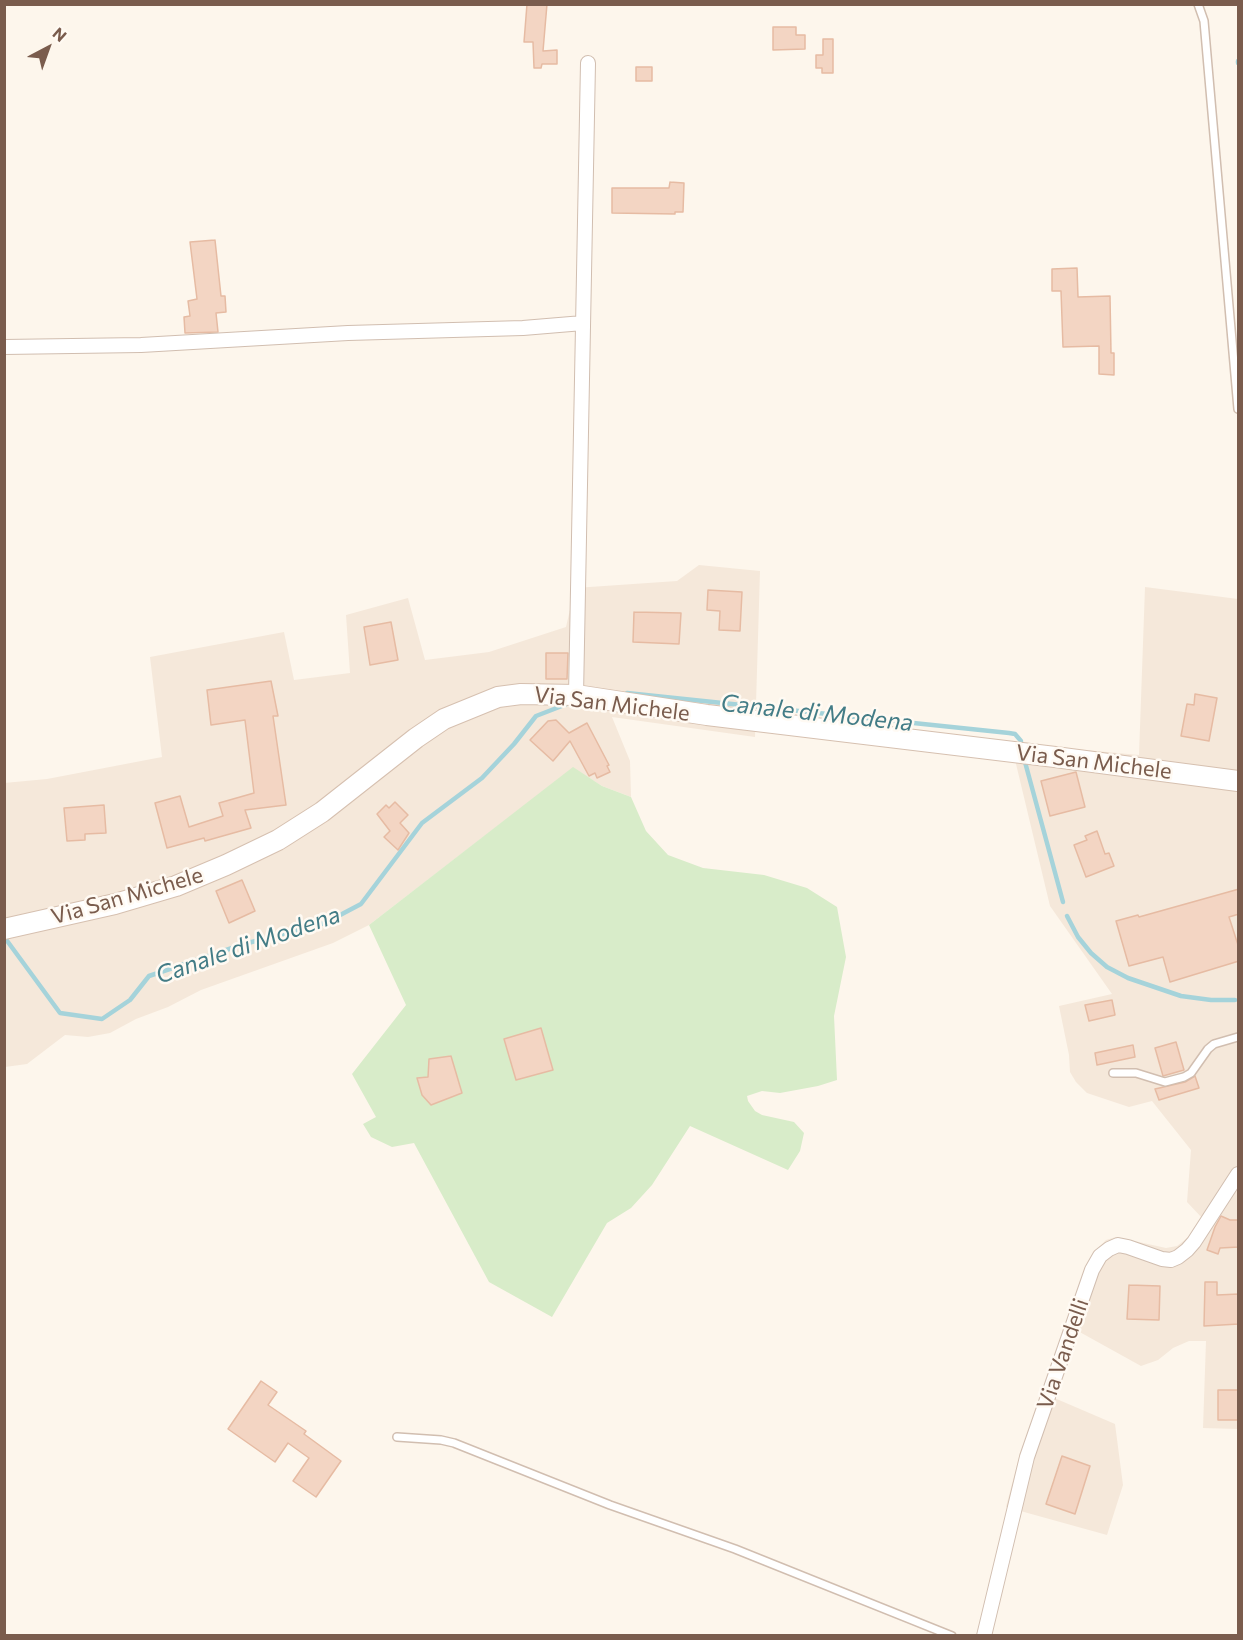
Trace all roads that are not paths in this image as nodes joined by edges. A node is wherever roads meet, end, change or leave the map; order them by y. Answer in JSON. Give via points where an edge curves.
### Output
{"nodes":[{"id":1,"x":1198,"y":4,"type":"edge"},
{"id":2,"x":588,"y":63,"type":"dead end"},
{"id":3,"x":583,"y":323,"type":"junction"},
{"id":4,"x":4,"y":347,"type":"edge"},
{"id":5,"x":1239,"y":409,"type":"edge"},
{"id":6,"x":576,"y":696,"type":"junction"},
{"id":7,"x":1239,"y":781,"type":"edge"},
{"id":8,"x":4,"y":928,"type":"edge"},
{"id":9,"x":1239,"y":1037,"type":"edge"},
{"id":10,"x":1113,"y":1073,"type":"dead end"},
{"id":11,"x":1239,"y":1174,"type":"edge"},
{"id":12,"x":397,"y":1437,"type":"dead end"},
{"id":13,"x":952,"y":1635,"type":"edge"},
{"id":14,"x":984,"y":1635,"type":"edge"}],
"edges":[{"from":1,"to":5,"type":"lane","via":[[1204,21]]},
{"from":2,"to":3,"type":"street"},
{"from":3,"to":4,"type":"street","via":[[141,345]]},
{"from":3,"to":6,"type":"street"},
{"from":6,"to":7,"type":"main road","name":"Via San Michele"},
{"from":6,"to":8,"type":"main road","name":"Via San Michele","via":[[521,694],[498,697],[470,708],[444,719],[416,738],[322,812],[237,860],[115,904]]},
{"from":9,"to":10,"type":"lane","via":[[1214,1044],[1184,1077],[1165,1082],[1136,1073]]},
{"from":11,"to":14,"type":"street","name":"Via Vandelli","via":[[1194,1242],[1178,1257],[1162,1259],[1118,1245],[1100,1257],[1092,1270],[1027,1457]]},
{"from":12,"to":13,"type":"lane","via":[[454,1443]]}]}
